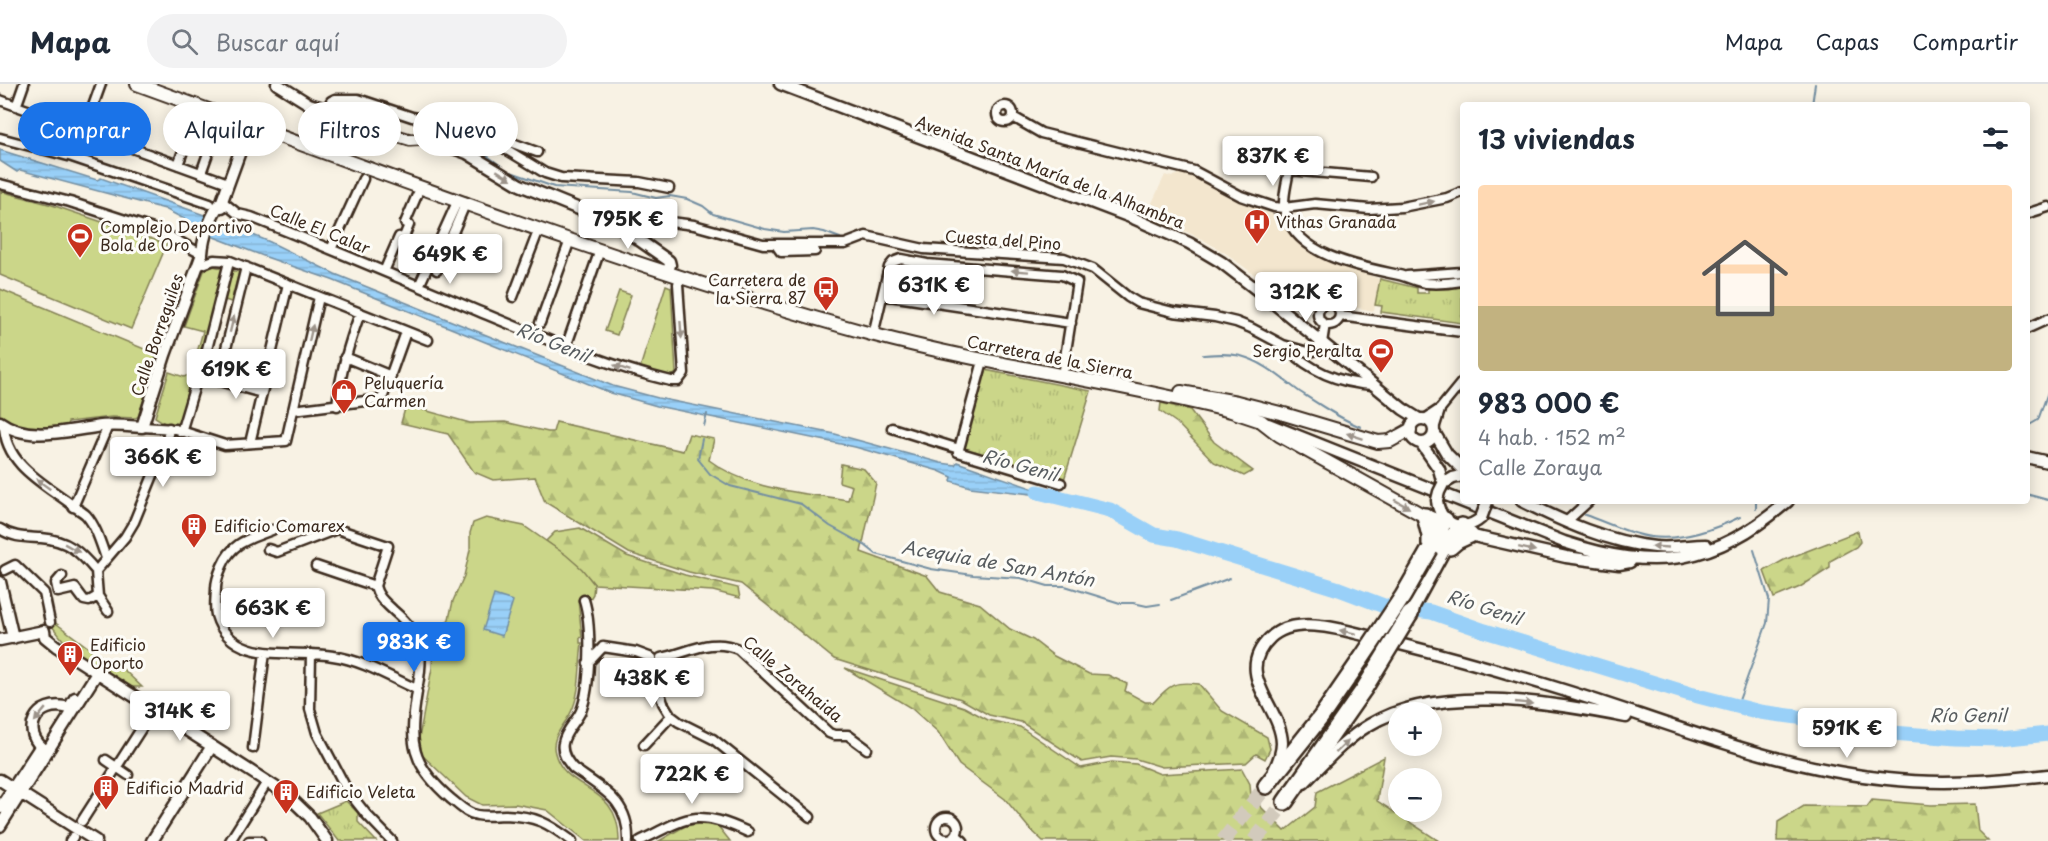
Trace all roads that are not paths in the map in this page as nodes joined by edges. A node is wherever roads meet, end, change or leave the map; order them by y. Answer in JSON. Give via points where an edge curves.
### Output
{"nodes":[{"id":1,"x":24,"y":84,"type":"edge"},
{"id":2,"x":100,"y":84,"type":"edge"},
{"id":3,"x":137,"y":84,"type":"edge"},
{"id":4,"x":277,"y":84,"type":"edge"},
{"id":5,"x":780,"y":84,"type":"edge"},
{"id":6,"x":0,"y":100,"type":"edge"},
{"id":7,"x":93,"y":102,"type":"edge"},
{"id":8,"x":189,"y":102,"type":"edge"},
{"id":9,"x":306,"y":102,"type":"edge"},
{"id":10,"x":338,"y":102,"type":"edge"},
{"id":11,"x":367,"y":102,"type":"edge"},
{"id":12,"x":17,"y":104,"type":"dead end"},
{"id":13,"x":18,"y":107,"type":"edge"},
{"id":14,"x":1013,"y":117,"type":"dead end"},
{"id":15,"x":286,"y":137,"type":"edge"},
{"id":16,"x":0,"y":138,"type":"edge"},
{"id":17,"x":401,"y":138,"type":"edge"},
{"id":18,"x":518,"y":145,"type":"edge"},
{"id":19,"x":537,"y":152,"type":"dead end"},
{"id":20,"x":151,"y":156,"type":"edge"},
{"id":21,"x":181,"y":156,"type":"edge"},
{"id":22,"x":207,"y":156,"type":"edge"},
{"id":23,"x":238,"y":156,"type":"edge"},
{"id":24,"x":516,"y":156,"type":"edge"},
{"id":25,"x":72,"y":157,"type":"joint"},
{"id":26,"x":1246,"y":162,"type":"dead end"},
{"id":27,"x":178,"y":165,"type":"junction"},
{"id":28,"x":1288,"y":170,"type":"junction"},
{"id":29,"x":201,"y":173,"type":"junction"},
{"id":30,"x":1371,"y":177,"type":"dead end"},
{"id":31,"x":363,"y":179,"type":"dead end"},
{"id":32,"x":228,"y":183,"type":"junction"},
{"id":33,"x":0,"y":184,"type":"edge"},
{"id":34,"x":669,"y":188,"type":"dead end"},
{"id":35,"x":1460,"y":193,"type":"edge"},
{"id":36,"x":417,"y":195,"type":"dead end"},
{"id":37,"x":462,"y":201,"type":"junction"},
{"id":38,"x":217,"y":206,"type":"junction"},
{"id":39,"x":2048,"y":207,"type":"edge"},
{"id":40,"x":1284,"y":208,"type":"junction"},
{"id":41,"x":2030,"y":213,"type":"edge"},
{"id":42,"x":606,"y":220,"type":"junction"},
{"id":43,"x":539,"y":229,"type":"junction"},
{"id":44,"x":570,"y":240,"type":"junction"},
{"id":45,"x":333,"y":245,"type":"dead end"},
{"id":46,"x":776,"y":245,"type":"junction"},
{"id":47,"x":202,"y":249,"type":"junction"},
{"id":48,"x":600,"y":250,"type":"junction"},
{"id":49,"x":815,"y":251,"type":"dead end"},
{"id":50,"x":197,"y":266,"type":"junction"},
{"id":51,"x":228,"y":266,"type":"dead end"},
{"id":52,"x":246,"y":267,"type":"junction"},
{"id":53,"x":386,"y":267,"type":"dead end"},
{"id":54,"x":437,"y":270,"type":"dead end"},
{"id":55,"x":1460,"y":272,"type":"edge"},
{"id":56,"x":667,"y":273,"type":"junction"},
{"id":57,"x":1404,"y":276,"type":"junction"},
{"id":58,"x":680,"y":278,"type":"junction"},
{"id":59,"x":1460,"y":281,"type":"edge"},
{"id":60,"x":288,"y":284,"type":"junction"},
{"id":61,"x":419,"y":286,"type":"junction"},
{"id":62,"x":883,"y":295,"type":"junction"},
{"id":63,"x":320,"y":297,"type":"junction"},
{"id":64,"x":513,"y":297,"type":"dead end"},
{"id":65,"x":360,"y":314,"type":"junction"},
{"id":66,"x":1340,"y":316,"type":"junction"},
{"id":67,"x":2048,"y":319,"type":"edge"},
{"id":68,"x":540,"y":323,"type":"dead end"},
{"id":69,"x":1071,"y":323,"type":"junction"},
{"id":70,"x":1325,"y":324,"type":"junction"},
{"id":71,"x":2030,"y":327,"type":"edge"},
{"id":72,"x":406,"y":332,"type":"junction"},
{"id":73,"x":1460,"y":332,"type":"edge"},
{"id":74,"x":873,"y":335,"type":"junction"},
{"id":75,"x":428,"y":340,"type":"dead end"},
{"id":76,"x":1322,"y":343,"type":"junction"},
{"id":77,"x":1283,"y":345,"type":"junction"},
{"id":78,"x":566,"y":347,"type":"junction"},
{"id":79,"x":345,"y":357,"type":"junction"},
{"id":80,"x":983,"y":361,"type":"junction"},
{"id":81,"x":200,"y":374,"type":"junction"},
{"id":82,"x":391,"y":376,"type":"junction"},
{"id":83,"x":1062,"y":376,"type":"junction"},
{"id":84,"x":218,"y":381,"type":"junction"},
{"id":85,"x":1460,"y":384,"type":"edge"},
{"id":86,"x":1372,"y":385,"type":"junction"},
{"id":87,"x":1110,"y":386,"type":"junction"},
{"id":88,"x":262,"y":393,"type":"junction"},
{"id":89,"x":337,"y":406,"type":"junction"},
{"id":90,"x":1403,"y":409,"type":"junction"},
{"id":91,"x":1440,"y":409,"type":"junction"},
{"id":92,"x":293,"y":410,"type":"junction"},
{"id":93,"x":1422,"y":419,"type":"junction"},
{"id":94,"x":1261,"y":421,"type":"junction"},
{"id":95,"x":2,"y":423,"type":"edge"},
{"id":96,"x":108,"y":426,"type":"junction"},
{"id":97,"x":142,"y":427,"type":"junction"},
{"id":98,"x":169,"y":428,"type":"junction"},
{"id":99,"x":892,"y":428,"type":"dead end"},
{"id":100,"x":1410,"y":429,"type":"junction"},
{"id":101,"x":1434,"y":430,"type":"junction"},
{"id":102,"x":181,"y":432,"type":"junction"},
{"id":103,"x":250,"y":443,"type":"junction"},
{"id":104,"x":1421,"y":443,"type":"junction"},
{"id":105,"x":959,"y":449,"type":"junction"},
{"id":106,"x":2030,"y":458,"type":"edge"},
{"id":107,"x":2048,"y":462,"type":"edge"},
{"id":108,"x":1460,"y":467,"type":"edge"},
{"id":109,"x":1460,"y":476,"type":"edge"},
{"id":110,"x":1061,"y":483,"type":"dead end"},
{"id":111,"x":1443,"y":484,"type":"junction"},
{"id":112,"x":1460,"y":500,"type":"edge"},
{"id":113,"x":1469,"y":504,"type":"edge"},
{"id":114,"x":1486,"y":504,"type":"edge"},
{"id":115,"x":1528,"y":504,"type":"edge"},
{"id":116,"x":1586,"y":504,"type":"edge"},
{"id":117,"x":1785,"y":504,"type":"edge"},
{"id":118,"x":74,"y":507,"type":"junction"},
{"id":119,"x":1425,"y":516,"type":"junction"},
{"id":120,"x":1444,"y":519,"type":"junction"},
{"id":121,"x":1566,"y":522,"type":"junction"},
{"id":122,"x":0,"y":529,"type":"edge"},
{"id":123,"x":1465,"y":529,"type":"junction"},
{"id":124,"x":272,"y":530,"type":"dead end"},
{"id":125,"x":1719,"y":547,"type":"junction"},
{"id":126,"x":268,"y":549,"type":"dead end"},
{"id":127,"x":1438,"y":553,"type":"junction"},
{"id":128,"x":106,"y":558,"type":"junction"},
{"id":129,"x":1642,"y":559,"type":"junction"},
{"id":130,"x":316,"y":566,"type":"dead end"},
{"id":131,"x":5,"y":570,"type":"dead end"},
{"id":132,"x":96,"y":571,"type":"junction"},
{"id":133,"x":62,"y":576,"type":"dead end"},
{"id":134,"x":0,"y":582,"type":"edge"},
{"id":135,"x":375,"y":586,"type":"junction"},
{"id":136,"x":98,"y":596,"type":"junction"},
{"id":137,"x":584,"y":600,"type":"dead end"},
{"id":138,"x":108,"y":611,"type":"dead end"},
{"id":139,"x":50,"y":622,"type":"dead end"},
{"id":140,"x":45,"y":637,"type":"junction"},
{"id":141,"x":13,"y":638,"type":"junction"},
{"id":142,"x":589,"y":639,"type":"junction"},
{"id":143,"x":0,"y":640,"type":"edge"},
{"id":144,"x":0,"y":647,"type":"edge"},
{"id":145,"x":603,"y":647,"type":"junction"},
{"id":146,"x":265,"y":652,"type":"junction"},
{"id":147,"x":311,"y":654,"type":"junction"},
{"id":148,"x":656,"y":660,"type":"junction"},
{"id":149,"x":588,"y":663,"type":"junction"},
{"id":150,"x":95,"y":671,"type":"junction"},
{"id":151,"x":416,"y":688,"type":"junction"},
{"id":152,"x":71,"y":709,"type":"junction"},
{"id":153,"x":150,"y":715,"type":"dead end"},
{"id":154,"x":671,"y":716,"type":"junction"},
{"id":155,"x":1650,"y":720,"type":"junction"},
{"id":156,"x":212,"y":746,"type":"junction"},
{"id":157,"x":644,"y":746,"type":"dead end"},
{"id":158,"x":253,"y":748,"type":"dead end"},
{"id":159,"x":44,"y":749,"type":"junction"},
{"id":160,"x":867,"y":749,"type":"dead end"},
{"id":161,"x":106,"y":760,"type":"dead end"},
{"id":162,"x":116,"y":767,"type":"junction"},
{"id":163,"x":128,"y":775,"type":"dead end"},
{"id":164,"x":2048,"y":775,"type":"edge"},
{"id":165,"x":0,"y":780,"type":"edge"},
{"id":166,"x":1266,"y":786,"type":"joint"},
{"id":167,"x":264,"y":787,"type":"dead end"},
{"id":168,"x":17,"y":791,"type":"junction"},
{"id":169,"x":1285,"y":802,"type":"joint"},
{"id":170,"x":0,"y":808,"type":"edge"},
{"id":171,"x":810,"y":817,"type":"dead end"},
{"id":172,"x":82,"y":822,"type":"dead end"},
{"id":173,"x":0,"y":826,"type":"edge"},
{"id":174,"x":747,"y":832,"type":"dead end"},
{"id":175,"x":234,"y":838,"type":"edge"},
{"id":176,"x":960,"y":838,"type":"edge"},
{"id":177,"x":938,"y":839,"type":"edge"},
{"id":178,"x":96,"y":841,"type":"edge"},
{"id":179,"x":152,"y":841,"type":"edge"},
{"id":180,"x":249,"y":841,"type":"edge"},
{"id":181,"x":260,"y":841,"type":"edge"},
{"id":182,"x":327,"y":841,"type":"edge"},
{"id":183,"x":392,"y":841,"type":"edge"},
{"id":184,"x":571,"y":841,"type":"edge"},
{"id":185,"x":628,"y":841,"type":"edge"},
{"id":186,"x":640,"y":841,"type":"edge"}],
"edges":[{"from":1,"to":12,"type":"street"},
{"from":2,"to":7,"type":"street"},
{"from":3,"to":8,"type":"main road","name":"Carretera de la Sierra"},
{"from":4,"to":9,"type":"street"},
{"from":5,"to":76,"type":"street","name":"Avenida Santa María de la Alhambra","via":[[1133,218],[1189,243],[1221,262]]},
{"from":6,"to":13,"type":"street"},
{"from":10,"to":11,"type":"street","via":[[350,98]]},
{"from":14,"to":40,"type":"street","via":[[1041,133],[1194,171],[1241,196]]},
{"from":15,"to":37,"type":"main road","name":"Carretera de la Sierra"},
{"from":16,"to":25,"type":"street","name":"Calle El Calar"},
{"from":17,"to":42,"type":"street","one_way":true,"via":[[428,139],[467,153],[520,185]]},
{"from":18,"to":19,"type":"street"},
{"from":20,"to":27,"type":"street"},
{"from":21,"to":27,"type":"street"},
{"from":22,"to":29,"type":"street"},
{"from":23,"to":32,"type":"street","name":"Calle Borreguiles"},
{"from":24,"to":34,"type":"street","via":[[561,178],[639,182]]},
{"from":25,"to":38,"type":"street","name":"Calle El Calar"},
{"from":26,"to":28,"type":"street"},
{"from":27,"to":29,"type":"street"},
{"from":28,"to":30,"type":"street"},
{"from":28,"to":40,"type":"street"},
{"from":29,"to":32,"type":"street"},
{"from":31,"to":45,"type":"street"},
{"from":32,"to":38,"type":"street","name":"Calle Borreguiles"},
{"from":33,"to":47,"type":"street","via":[[70,202]]},
{"from":40,"to":35,"type":"street","one_way":true,"via":[[1315,204],[1369,209],[1402,207]]},
{"from":36,"to":53,"type":"street","via":[[403,239],[399,237]]},
{"from":37,"to":43,"type":"main road","name":"Carretera de la Sierra"},
{"from":37,"to":54,"type":"street"},
{"from":37,"to":61,"type":"street"},
{"from":38,"to":47,"type":"street","name":"Calle Borreguiles"},
{"from":38,"to":61,"type":"street","name":"Calle El Calar"},
{"from":39,"to":41,"type":"street"},
{"from":40,"to":57,"type":"street","via":[[1301,237],[1328,255]]},
{"from":42,"to":46,"type":"street","via":[[615,215],[685,223]]},
{"from":42,"to":56,"type":"street","via":[[669,261]]},
{"from":43,"to":44,"type":"main road","name":"Carretera de la Sierra"},
{"from":43,"to":64,"type":"street"},
{"from":44,"to":48,"type":"main road","name":"Carretera de la Sierra"},
{"from":44,"to":68,"type":"street"},
{"from":46,"to":49,"type":"street","via":[[781,252]]},
{"from":46,"to":77,"type":"street","name":"Cuesta del Pino","via":[[845,244],[866,236],[924,249],[1064,258],[1093,269],[1138,303],[1236,322]]},
{"from":47,"to":50,"type":"street","name":"Calle Borreguiles"},
{"from":48,"to":56,"type":"main road","name":"Carretera de la Sierra"},
{"from":48,"to":78,"type":"street"},
{"from":50,"to":52,"type":"street","via":[[221,260]]},
{"from":50,"to":97,"type":"street","name":"Calle Borreguiles"},
{"from":51,"to":81,"type":"street"},
{"from":52,"to":60,"type":"street"},
{"from":84,"to":52,"type":"street","one_way":true},
{"from":55,"to":57,"type":"street"},
{"from":56,"to":58,"type":"main road","name":"Carretera de la Sierra"},
{"from":57,"to":59,"type":"street","via":[[1424,283]]},
{"from":58,"to":74,"type":"main road","name":"Carretera de la Sierra"},
{"from":58,"to":78,"type":"street","name":"Calle El Calar","one_way":true,"via":[[684,373],[678,381],[623,369]]},
{"from":60,"to":63,"type":"street"},
{"from":60,"to":88,"type":"street"},
{"from":61,"to":78,"type":"street","name":"Calle El Calar"},
{"from":62,"to":69,"type":"street"},
{"from":69,"to":62,"type":"street","one_way":true,"via":[[1077,282],[1049,273],[901,260],[889,267]]},
{"from":62,"to":74,"type":"street"},
{"from":63,"to":65,"type":"street"},
{"from":92,"to":63,"type":"street","one_way":true},
{"from":65,"to":72,"type":"street"},
{"from":65,"to":79,"type":"street"},
{"from":66,"to":70,"type":"street"},
{"from":66,"to":70,"type":"street","via":[[1334,304],[1324,303],[1317,312]]},
{"from":66,"to":73,"type":"street"},
{"from":67,"to":71,"type":"street"},
{"from":69,"to":83,"type":"street"},
{"from":70,"to":76,"type":"street"},
{"from":72,"to":75,"type":"street"},
{"from":72,"to":82,"type":"street"},
{"from":74,"to":80,"type":"main road","name":"Carretera de la Sierra"},
{"from":76,"to":77,"type":"street","name":"Cuesta del Pino","via":[[1308,352]]},
{"from":76,"to":86,"type":"street","name":"Avenida Santa María de la Alhambra"},
{"from":77,"to":86,"type":"street","name":"Cuesta del Pino","via":[[1327,375],[1348,383]]},
{"from":79,"to":82,"type":"street"},
{"from":79,"to":89,"type":"street"},
{"from":80,"to":83,"type":"main road","name":"Carretera de la Sierra"},
{"from":80,"to":105,"type":"street"},
{"from":81,"to":84,"type":"street"},
{"from":81,"to":102,"type":"street"},
{"from":82,"to":89,"type":"street","via":[[382,399]]},
{"from":83,"to":87,"type":"main road","name":"Carretera de la Sierra"},
{"from":84,"to":88,"type":"street"},
{"from":85,"to":91,"type":"street"},
{"from":86,"to":90,"type":"street","name":"Avenida Santa María de la Alhambra"},
{"from":87,"to":94,"type":"main road","name":"Carretera de la Sierra"},
{"from":100,"to":87,"type":"main road","one_way":true,"via":[[1390,441],[1378,442],[1237,402],[1143,386]]},
{"from":88,"to":103,"type":"street"},
{"from":89,"to":92,"type":"street"},
{"from":90,"to":93,"type":"street","name":"Avenida Santa María de la Alhambra"},
{"from":90,"to":100,"type":"street","name":"Avenida Santa María de la Alhambra"},
{"from":91,"to":93,"type":"street"},
{"from":91,"to":101,"type":"street"},
{"from":92,"to":103,"type":"street","via":[[286,441]]},
{"from":93,"to":100,"type":"street"},
{"from":93,"to":101,"type":"street","via":[[1432,423]]},
{"from":94,"to":112,"type":"street","name":"Carretera de la Sierra"},
{"from":94,"to":119,"type":"main road","one_way":true,"via":[[1279,435]]},
{"from":95,"to":96,"type":"street","via":[[21,432],[45,433]]},
{"from":118,"to":95,"type":"street","one_way":true,"via":[[32,476],[10,451]]},
{"from":96,"to":97,"type":"street"},
{"from":96,"to":118,"type":"street"},
{"from":97,"to":98,"type":"street"},
{"from":98,"to":102,"type":"street"},
{"from":98,"to":128,"type":"street","via":[[134,522]]},
{"from":99,"to":105,"type":"street"},
{"from":100,"to":104,"type":"street","via":[[1413,439]]},
{"from":101,"to":104,"type":"street","via":[[1430,440]]},
{"from":101,"to":108,"type":"street","via":[[1447,454]]},
{"from":102,"to":103,"type":"street","via":[[225,445]]},
{"from":104,"to":111,"type":"street","via":[[1439,469]]},
{"from":105,"to":110,"type":"street","via":[[958,452]]},
{"from":106,"to":107,"type":"street"},
{"from":109,"to":111,"type":"street"},
{"from":111,"to":120,"type":"street","bridge":true,"via":[[1437,500]]},
{"from":113,"to":129,"type":"street","name":"Carretera de la Sierra","via":[[1564,542]]},
{"from":114,"to":123,"type":"street","bridge":true,"via":[[1481,518]]},
{"from":115,"to":121,"type":"street","name":"Carretera de la Sierra"},
{"from":116,"to":121,"type":"street"},
{"from":117,"to":125,"type":"street","name":"Carretera de la Sierra","via":[[1766,520]]},
{"from":118,"to":128,"type":"street","via":[[86,515]]},
{"from":119,"to":120,"type":"main road"},
{"from":119,"to":127,"type":"highway"},
{"from":120,"to":123,"type":"street"},
{"from":120,"to":127,"type":"highway"},
{"from":125,"to":121,"type":"street","name":"Carretera de la Sierra","one_way":true,"via":[[1627,543]]},
{"from":122,"to":132,"type":"street","one_way":true,"via":[[14,537],[45,538],[74,548]]},
{"from":123,"to":127,"type":"highway"},
{"from":123,"to":129,"type":"street","one_way":true,"via":[[1518,548],[1566,557],[1619,564]]},
{"from":124,"to":146,"type":"street","via":[[232,548],[216,584],[216,614],[223,630],[239,645]]},
{"from":125,"to":129,"type":"street","name":"Carretera de la Sierra","via":[[1672,559]]},
{"from":126,"to":135,"type":"street","via":[[277,552],[331,530],[343,530],[388,546]]},
{"from":127,"to":166,"type":"highway","bridge":true},
{"from":127,"to":169,"type":"highway","bridge":true,"via":[[1410,614],[1364,689]]},
{"from":128,"to":132,"type":"street"},
{"from":130,"to":135,"type":"street"},
{"from":131,"to":139,"type":"street","via":[[15,565],[44,594]]},
{"from":132,"to":136,"type":"street"},
{"from":133,"to":136,"type":"street","via":[[56,582],[58,592],[75,588],[89,602]]},
{"from":134,"to":141,"type":"street"},
{"from":135,"to":151,"type":"street","via":[[382,601],[411,627],[420,643]]},
{"from":136,"to":138,"type":"street"},
{"from":137,"to":142,"type":"street"},
{"from":140,"to":141,"type":"street","via":[[44,631]]},
{"from":140,"to":144,"type":"street"},
{"from":140,"to":150,"type":"street"},
{"from":141,"to":143,"type":"street"},
{"from":142,"to":145,"type":"street","via":[[597,639]]},
{"from":142,"to":149,"type":"street"},
{"from":145,"to":148,"type":"street","via":[[636,652]]},
{"from":145,"to":149,"type":"street"},
{"from":146,"to":147,"type":"street"},
{"from":146,"to":158,"type":"street"},
{"from":147,"to":151,"type":"street","via":[[346,658]]},
{"from":147,"to":183,"type":"street","via":[[310,709],[317,733],[347,790]]},
{"from":148,"to":154,"type":"street","via":[[657,685]]},
{"from":148,"to":160,"type":"street","name":"Calle Zorahaida","via":[[710,645],[738,649],[830,733],[848,735]]},
{"from":149,"to":185,"type":"street","via":[[581,710],[566,735],[563,749],[568,763],[625,813]]},
{"from":150,"to":152,"type":"street"},
{"from":150,"to":156,"type":"street"},
{"from":151,"to":184,"type":"street","via":[[412,729],[415,753],[441,791],[469,813],[538,819]]},
{"from":152,"to":159,"type":"street"},
{"from":152,"to":159,"type":"street","one_way":true,"via":[[55,705],[36,716],[34,736]]},
{"from":153,"to":162,"type":"street"},
{"from":154,"to":157,"type":"street"},
{"from":154,"to":171,"type":"street","via":[[713,739]]},
{"from":155,"to":164,"type":"street","via":[[1810,766],[1887,780],[1969,782]]},
{"from":155,"to":166,"type":"street","one_way":true,"via":[[1416,648],[1314,625],[1293,626],[1278,631],[1266,642],[1256,665],[1257,682],[1282,742]]},
{"from":169,"to":155,"type":"street","one_way":true,"via":[[1360,730],[1412,706],[1458,700],[1512,701]]},
{"from":156,"to":179,"type":"street"},
{"from":156,"to":182,"type":"street","via":[[286,794]]},
{"from":159,"to":168,"type":"street"},
{"from":161,"to":162,"type":"street"},
{"from":162,"to":163,"type":"street"},
{"from":162,"to":172,"type":"street"},
{"from":165,"to":168,"type":"street"},
{"from":167,"to":175,"type":"street"},
{"from":168,"to":170,"type":"street"},
{"from":168,"to":173,"type":"street"},
{"from":168,"to":178,"type":"street"},
{"from":174,"to":186,"type":"street","via":[[723,821],[691,818]]},
{"from":176,"to":177,"type":"street"},
{"from":176,"to":177,"type":"street","via":[[956,821],[946,817],[937,823]]},
{"from":180,"to":181,"type":"street"}]}
